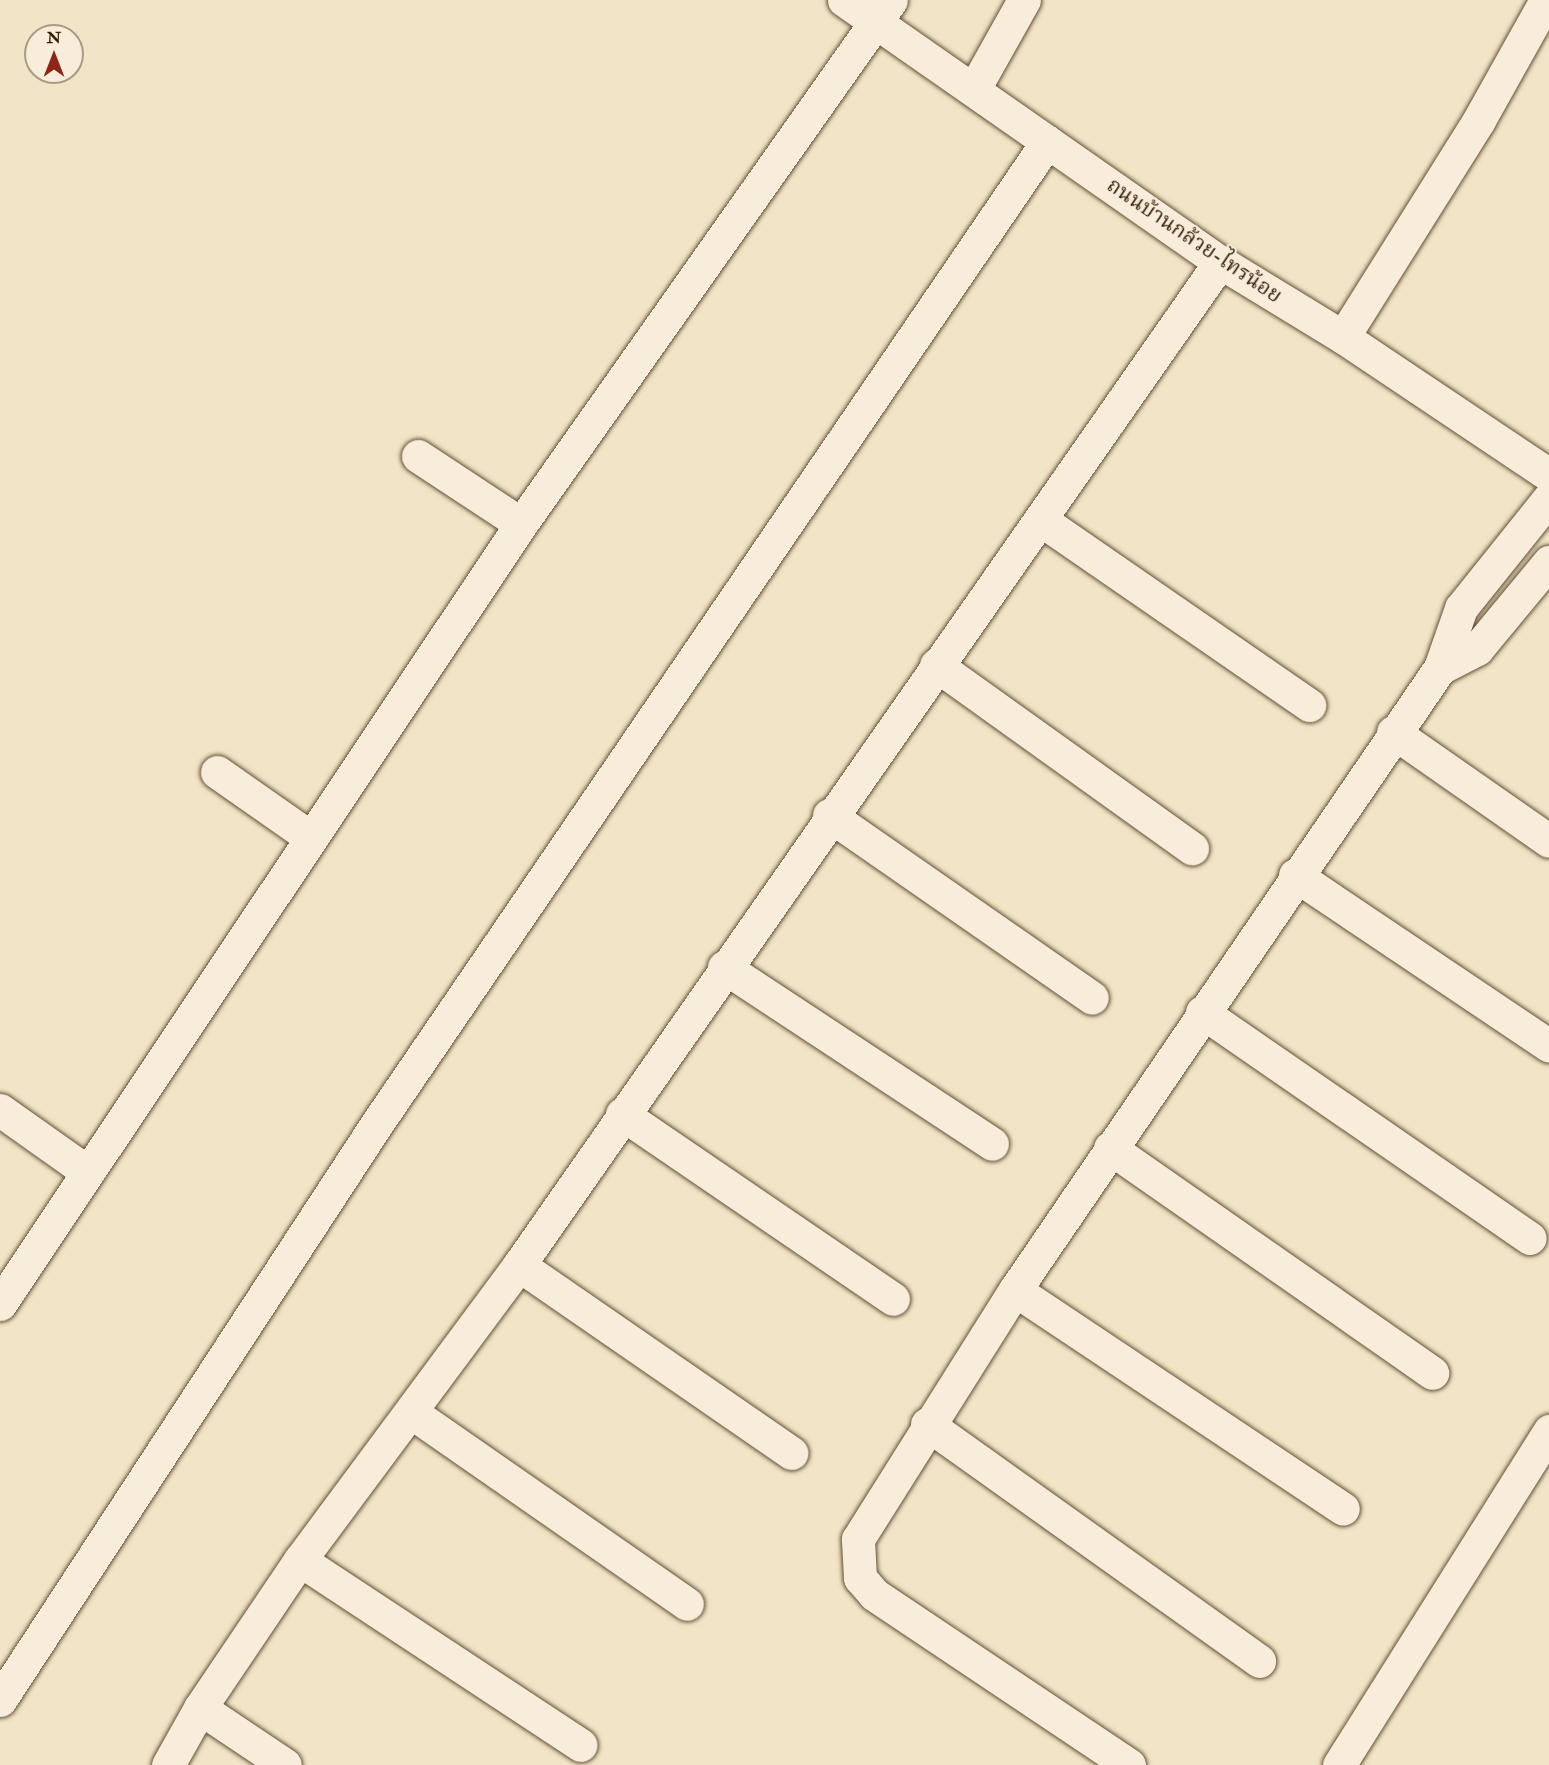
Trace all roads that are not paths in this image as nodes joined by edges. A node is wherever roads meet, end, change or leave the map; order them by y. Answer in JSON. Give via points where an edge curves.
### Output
{"nodes":[{"id":1,"x":844,"y":0,"type":"edge"},
{"id":2,"x":1024,"y":0,"type":"edge"},
{"id":3,"x":1546,"y":0,"type":"edge"},
{"id":4,"x":884,"y":11,"type":"edge"},
{"id":5,"x":974,"y":89,"type":"junction"},
{"id":6,"x":1047,"y":142,"type":"junction"},
{"id":7,"x":1220,"y":262,"type":"junction"},
{"id":8,"x":1343,"y":337,"type":"junction"},
{"id":9,"x":418,"y":456,"type":"dead end"},
{"id":10,"x":1549,"y":475,"type":"edge"},
{"id":11,"x":1549,"y":498,"type":"edge"},
{"id":12,"x":1041,"y":520,"type":"junction"},
{"id":13,"x":521,"y":524,"type":"junction"},
{"id":14,"x":1549,"y":562,"type":"edge"},
{"id":15,"x":936,"y":665,"type":"junction"},
{"id":16,"x":1440,"y":668,"type":"junction"},
{"id":17,"x":1310,"y":705,"type":"dead end"},
{"id":18,"x":1393,"y":732,"type":"junction"},
{"id":19,"x":217,"y":772,"type":"dead end"},
{"id":20,"x":829,"y":815,"type":"junction"},
{"id":21,"x":310,"y":837,"type":"junction"},
{"id":22,"x":1549,"y":841,"type":"edge"},
{"id":23,"x":1192,"y":848,"type":"dead end"},
{"id":24,"x":1296,"y":875,"type":"junction"},
{"id":25,"x":724,"y":967,"type":"junction"},
{"id":26,"x":1092,"y":998,"type":"dead end"},
{"id":27,"x":1202,"y":1012,"type":"junction"},
{"id":28,"x":1549,"y":1046,"type":"edge"},
{"id":29,"x":0,"y":1110,"type":"edge"},
{"id":30,"x":622,"y":1114,"type":"junction"},
{"id":31,"x":993,"y":1144,"type":"dead end"},
{"id":32,"x":1110,"y":1148,"type":"junction"},
{"id":33,"x":86,"y":1171,"type":"junction"},
{"id":34,"x":1530,"y":1238,"type":"dead end"},
{"id":35,"x":519,"y":1265,"type":"junction"},
{"id":36,"x":1015,"y":1290,"type":"junction"},
{"id":37,"x":892,"y":1299,"type":"dead end"},
{"id":38,"x":0,"y":1305,"type":"edge"},
{"id":39,"x":1432,"y":1373,"type":"dead end"},
{"id":40,"x":411,"y":1412,"type":"junction"},
{"id":41,"x":927,"y":1424,"type":"junction"},
{"id":42,"x":1549,"y":1431,"type":"edge"},
{"id":43,"x":792,"y":1453,"type":"dead end"},
{"id":44,"x":1343,"y":1509,"type":"dead end"},
{"id":45,"x":300,"y":1560,"type":"junction"},
{"id":46,"x":687,"y":1604,"type":"dead end"},
{"id":47,"x":1259,"y":1661,"type":"dead end"},
{"id":48,"x":0,"y":1700,"type":"edge"},
{"id":49,"x":200,"y":1708,"type":"junction"},
{"id":50,"x":581,"y":1745,"type":"dead end"},
{"id":51,"x":168,"y":1765,"type":"edge"},
{"id":52,"x":285,"y":1765,"type":"edge"},
{"id":53,"x":1129,"y":1765,"type":"edge"},
{"id":54,"x":1339,"y":1765,"type":"edge"}],
"edges":[{"from":1,"to":4,"type":"street","name":"ถนนบ้านกล้วย-ไทรน้อย"},
{"from":2,"to":5,"type":"street"},
{"from":3,"to":8,"type":"street","via":[[1479,120]]},
{"from":4,"to":5,"type":"street","name":"ถนนบ้านกล้วย-ไทรน้อย"},
{"from":4,"to":13,"type":"street"},
{"from":5,"to":6,"type":"street","name":"ถนนบ้านกล้วย-ไทรน้อย"},
{"from":6,"to":7,"type":"street","name":"ถนนบ้านกล้วย-ไทรน้อย"},
{"from":6,"to":48,"type":"street","via":[[378,1122]]},
{"from":7,"to":8,"type":"street","name":"ถนนบ้านกล้วย-ไทรน้อย"},
{"from":7,"to":12,"type":"street"},
{"from":8,"to":10,"type":"street","name":"ถนนบ้านกล้วย-ไทรน้อย"},
{"from":9,"to":13,"type":"street"},
{"from":11,"to":16,"type":"street","via":[[1461,608]]},
{"from":12,"to":15,"type":"street"},
{"from":12,"to":17,"type":"street"},
{"from":13,"to":21,"type":"street"},
{"from":14,"to":16,"type":"street","via":[[1477,650]]},
{"from":15,"to":20,"type":"street"},
{"from":15,"to":23,"type":"street"},
{"from":16,"to":18,"type":"street"},
{"from":18,"to":22,"type":"street"},
{"from":18,"to":24,"type":"street"},
{"from":19,"to":21,"type":"street"},
{"from":20,"to":25,"type":"street"},
{"from":20,"to":26,"type":"street"},
{"from":21,"to":33,"type":"street"},
{"from":24,"to":27,"type":"street"},
{"from":24,"to":28,"type":"street"},
{"from":25,"to":30,"type":"street"},
{"from":25,"to":31,"type":"street"},
{"from":27,"to":32,"type":"street"},
{"from":27,"to":34,"type":"street"},
{"from":29,"to":33,"type":"street"},
{"from":30,"to":35,"type":"street"},
{"from":30,"to":37,"type":"street"},
{"from":32,"to":36,"type":"street"},
{"from":32,"to":39,"type":"street"},
{"from":33,"to":38,"type":"street"},
{"from":35,"to":40,"type":"street"},
{"from":35,"to":43,"type":"street"},
{"from":36,"to":41,"type":"street"},
{"from":36,"to":44,"type":"street"},
{"from":40,"to":45,"type":"street"},
{"from":40,"to":46,"type":"street"},
{"from":41,"to":47,"type":"street"},
{"from":41,"to":53,"type":"street","via":[[858,1539],[860,1578],[874,1594]]},
{"from":42,"to":54,"type":"street"},
{"from":45,"to":49,"type":"street"},
{"from":45,"to":50,"type":"street"},
{"from":49,"to":51,"type":"street"},
{"from":49,"to":52,"type":"street"}]}
